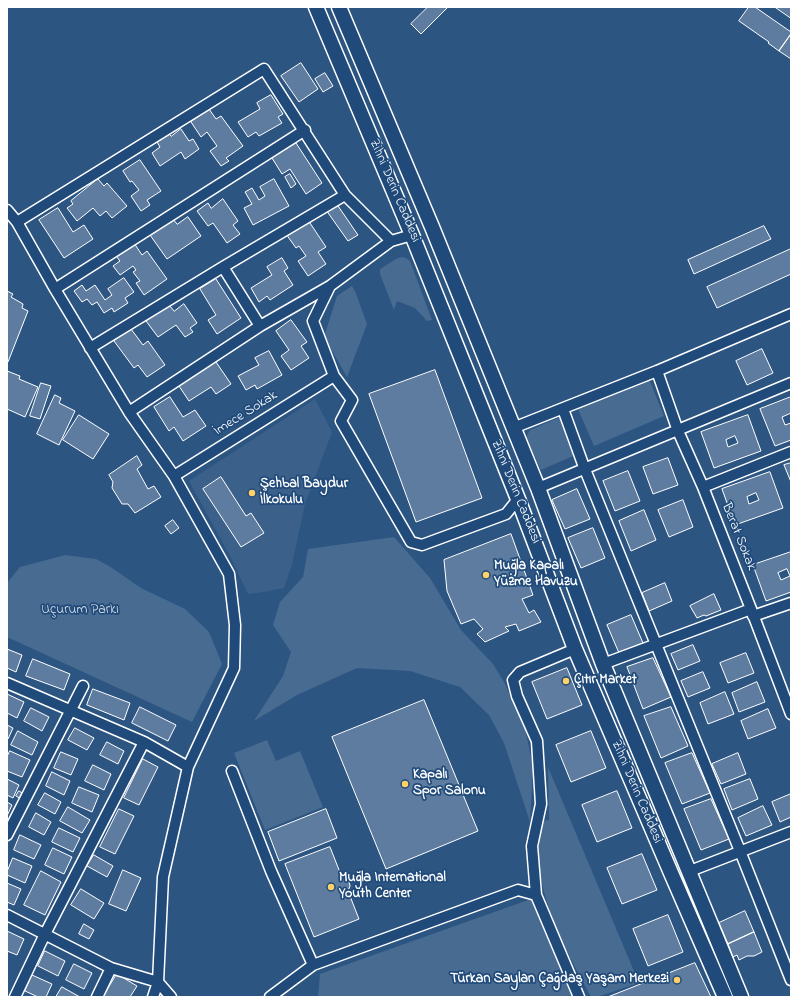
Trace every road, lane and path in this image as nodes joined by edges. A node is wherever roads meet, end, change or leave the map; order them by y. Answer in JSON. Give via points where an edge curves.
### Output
{"nodes":[{"id":1,"x":316,"y":7,"type":"edge"},
{"id":2,"x":339,"y":7,"type":"edge"},
{"id":3,"x":305,"y":130,"type":"junction"},
{"id":4,"x":345,"y":195,"type":"junction"},
{"id":5,"x":7,"y":210,"type":"edge"},
{"id":6,"x":17,"y":222,"type":"junction"},
{"id":7,"x":432,"y":227,"type":"junction"},
{"id":8,"x":412,"y":235,"type":"junction"},
{"id":9,"x":391,"y":241,"type":"junction"},
{"id":10,"x":223,"y":267,"type":"junction"},
{"id":11,"x":330,"y":286,"type":"junction"},
{"id":12,"x":55,"y":289,"type":"junction"},
{"id":13,"x":791,"y":314,"type":"edge"},
{"id":14,"x":260,"y":326,"type":"junction"},
{"id":15,"x":90,"y":348,"type":"junction"},
{"id":16,"x":657,"y":371,"type":"junction"},
{"id":17,"x":334,"y":376,"type":"junction"},
{"id":18,"x":791,"y":383,"type":"edge"},
{"id":19,"x":563,"y":409,"type":"junction"},
{"id":20,"x":129,"y":412,"type":"junction"},
{"id":21,"x":513,"y":428,"type":"junction"},
{"id":22,"x":678,"y":430,"type":"junction"},
{"id":23,"x":493,"y":437,"type":"junction"},
{"id":24,"x":791,"y":452,"type":"edge"},
{"id":25,"x":584,"y":468,"type":"junction"},
{"id":26,"x":174,"y":476,"type":"junction"},
{"id":27,"x":538,"y":488,"type":"junction"},
{"id":28,"x":703,"y":488,"type":"junction"},
{"id":29,"x":518,"y":499,"type":"junction"},
{"id":30,"x":791,"y":603,"type":"edge"},
{"id":31,"x":752,"y":612,"type":"junction"},
{"id":32,"x":656,"y":644,"type":"junction"},
{"id":33,"x":575,"y":649,"type":"junction"},
{"id":34,"x":603,"y":664,"type":"junction"},
{"id":35,"x":7,"y":683,"type":"edge"},
{"id":36,"x":82,"y":686,"type":"dead end"},
{"id":37,"x":70,"y":710,"type":"junction"},
{"id":38,"x":791,"y":714,"type":"edge"},
{"id":39,"x":144,"y":742,"type":"junction"},
{"id":40,"x":188,"y":767,"type":"junction"},
{"id":41,"x":232,"y":771,"type":"dead end"},
{"id":42,"x":791,"y":832,"type":"edge"},
{"id":43,"x":7,"y":835,"type":"edge"},
{"id":44,"x":740,"y":851,"type":"junction"},
{"id":45,"x":690,"y":871,"type":"junction"},
{"id":46,"x":536,"y":895,"type":"junction"},
{"id":47,"x":7,"y":915,"type":"edge"},
{"id":48,"x":45,"y":934,"type":"junction"},
{"id":49,"x":313,"y":965,"type":"junction"},
{"id":50,"x":111,"y":968,"type":"junction"},
{"id":51,"x":791,"y":980,"type":"edge"},
{"id":52,"x":158,"y":982,"type":"junction"},
{"id":53,"x":15,"y":997,"type":"edge"},
{"id":54,"x":97,"y":997,"type":"edge"},
{"id":55,"x":153,"y":997,"type":"edge"},
{"id":56,"x":171,"y":997,"type":"edge"},
{"id":57,"x":270,"y":997,"type":"edge"},
{"id":58,"x":579,"y":997,"type":"edge"},
{"id":59,"x":725,"y":997,"type":"edge"},
{"id":60,"x":741,"y":997,"type":"edge"}],
"edges":[{"from":1,"to":8,"type":"main road","name":"Zihni Derin Caddesi"},
{"from":2,"to":7,"type":"main road","name":"Zihni Derin Caddesi"},
{"from":3,"to":4,"type":"street"},
{"from":3,"to":6,"type":"street","via":[[264,69]]},
{"from":3,"to":12,"type":"street"},
{"from":4,"to":9,"type":"street"},
{"from":4,"to":10,"type":"street"},
{"from":5,"to":6,"type":"street"},
{"from":6,"to":12,"type":"street"},
{"from":7,"to":8,"type":"main road"},
{"from":7,"to":21,"type":"main road","name":"Zihni Derin Caddesi"},
{"from":8,"to":9,"type":"street"},
{"from":8,"to":23,"type":"main road","name":"Zihni Derin Caddesi"},
{"from":9,"to":11,"type":"street"},
{"from":10,"to":14,"type":"street"},
{"from":10,"to":15,"type":"street"},
{"from":11,"to":14,"type":"street"},
{"from":11,"to":17,"type":"street","via":[[313,321]]},
{"from":12,"to":15,"type":"street"},
{"from":13,"to":16,"type":"street"},
{"from":14,"to":20,"type":"street"},
{"from":15,"to":20,"type":"street"},
{"from":16,"to":19,"type":"street"},
{"from":16,"to":22,"type":"street","name":"Berat Sokak"},
{"from":17,"to":26,"type":"street","name":"İmece Sokak"},
{"from":17,"to":29,"type":"street","via":[[352,400],[342,421],[411,542],[422,545],[506,514]]},
{"from":18,"to":22,"type":"street"},
{"from":19,"to":21,"type":"street"},
{"from":19,"to":25,"type":"street"},
{"from":20,"to":26,"type":"street"},
{"from":21,"to":23,"type":"main road"},
{"from":21,"to":27,"type":"main road","name":"Zihni Derin Caddesi"},
{"from":22,"to":25,"type":"street"},
{"from":22,"to":28,"type":"street","name":"Berat Sokak"},
{"from":23,"to":29,"type":"main road","name":"Zihni Derin Caddesi"},
{"from":24,"to":28,"type":"street"},
{"from":25,"to":27,"type":"street"},
{"from":25,"to":32,"type":"street"},
{"from":26,"to":40,"type":"street","via":[[229,574],[235,625],[234,668]]},
{"from":27,"to":29,"type":"main road"},
{"from":27,"to":34,"type":"main road","name":"Zihni Derin Caddesi"},
{"from":28,"to":31,"type":"street","name":"Berat Sokak"},
{"from":29,"to":33,"type":"main road","name":"Zihni Derin Caddesi"},
{"from":30,"to":31,"type":"street"},
{"from":31,"to":32,"type":"street"},
{"from":31,"to":38,"type":"street","name":"Berat Sokak"},
{"from":32,"to":34,"type":"street"},
{"from":32,"to":44,"type":"street"},
{"from":33,"to":46,"type":"street","via":[[520,672],[513,680],[517,696],[537,741],[540,804],[532,846]]},
{"from":33,"to":59,"type":"main road","name":"Zihni Derin Caddesi"},
{"from":34,"to":45,"type":"main road","name":"Zihni Derin Caddesi"},
{"from":35,"to":37,"type":"street"},
{"from":36,"to":37,"type":"street"},
{"from":37,"to":39,"type":"street"},
{"from":37,"to":43,"type":"street"},
{"from":39,"to":40,"type":"street"},
{"from":39,"to":48,"type":"street"},
{"from":40,"to":52,"type":"street","via":[[163,878]]},
{"from":41,"to":49,"type":"street","via":[[271,871]]},
{"from":42,"to":44,"type":"street"},
{"from":44,"to":45,"type":"street"},
{"from":44,"to":51,"type":"street"},
{"from":45,"to":60,"type":"main road","name":"Zihni Derin Caddesi"},
{"from":46,"to":49,"type":"street","via":[[518,890]]},
{"from":46,"to":58,"type":"street"},
{"from":47,"to":48,"type":"street"},
{"from":48,"to":50,"type":"street"},
{"from":48,"to":53,"type":"street"},
{"from":49,"to":57,"type":"street"},
{"from":50,"to":52,"type":"street"},
{"from":50,"to":54,"type":"street"},
{"from":52,"to":55,"type":"street"},
{"from":52,"to":56,"type":"street"}]}
